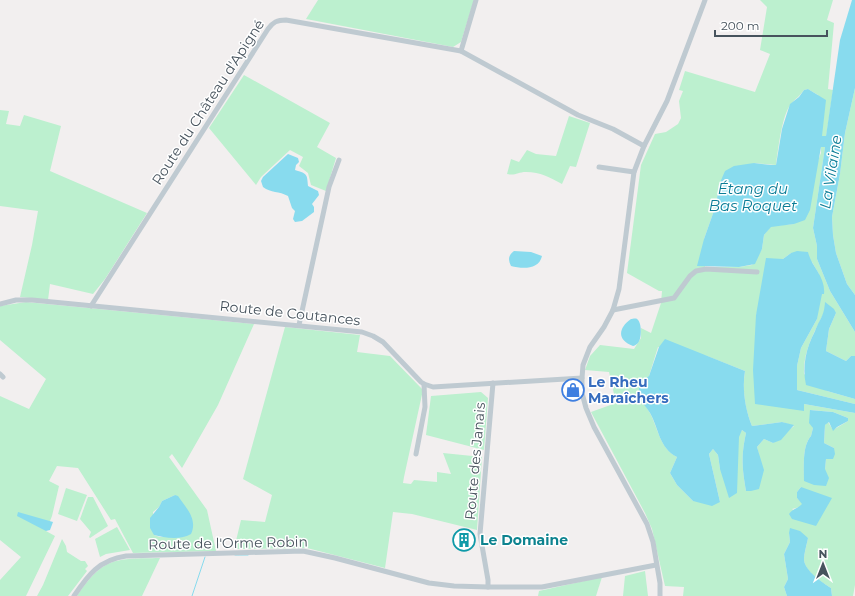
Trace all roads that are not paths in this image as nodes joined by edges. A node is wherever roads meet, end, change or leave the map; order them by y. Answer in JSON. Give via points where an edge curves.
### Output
{"nodes":[{"id":1,"x":476,"y":0,"type":"edge"},
{"id":2,"x":705,"y":0,"type":"edge"},
{"id":3,"x":461,"y":51,"type":"junction"},
{"id":4,"x":644,"y":146,"type":"junction"},
{"id":5,"x":339,"y":160,"type":"dead end"},
{"id":6,"x":599,"y":167,"type":"dead end"},
{"id":7,"x":634,"y":172,"type":"junction"},
{"id":8,"x":757,"y":272,"type":"dead end"},
{"id":9,"x":0,"y":304,"type":"edge"},
{"id":10,"x":91,"y":306,"type":"junction"},
{"id":11,"x":613,"y":310,"type":"junction"},
{"id":12,"x":300,"y":325,"type":"junction"},
{"id":13,"x":582,"y":378,"type":"junction"},
{"id":14,"x":424,"y":384,"type":"junction"},
{"id":15,"x":494,"y":384,"type":"junction"},
{"id":16,"x":416,"y":454,"type":"dead end"},
{"id":17,"x":656,"y":565,"type":"junction"},
{"id":18,"x":488,"y":587,"type":"junction"},
{"id":19,"x":74,"y":596,"type":"edge"},
{"id":20,"x":660,"y":596,"type":"edge"}],
"edges":[{"from":1,"to":3,"type":"street"},
{"from":2,"to":4,"type":"street","via":[[667,101]]},
{"from":3,"to":4,"type":"street","name":"Route du Château d'Apigné","via":[[578,115],[613,128]]},
{"from":3,"to":10,"type":"street","name":"Route du Château d'Apigné","via":[[286,20],[273,22]]},
{"from":4,"to":7,"type":"street"},
{"from":5,"to":12,"type":"street","via":[[328,194]]},
{"from":6,"to":7,"type":"street"},
{"from":7,"to":11,"type":"street","via":[[622,269]]},
{"from":8,"to":11,"type":"street","via":[[696,270],[674,298]]},
{"from":9,"to":10,"type":"street","name":"Route de Coutances","via":[[16,300]]},
{"from":10,"to":12,"type":"street","name":"Route de Coutances"},
{"from":11,"to":13,"type":"street","via":[[590,347]]},
{"from":12,"to":14,"type":"street","name":"Route de Coutances","via":[[362,332],[374,336]]},
{"from":13,"to":15,"type":"street"},
{"from":13,"to":17,"type":"street","via":[[586,408],[647,524],[653,542]]},
{"from":14,"to":15,"type":"street","via":[[433,387]]},
{"from":14,"to":16,"type":"street","via":[[425,407]]},
{"from":15,"to":18,"type":"street","name":"Route des Janais","via":[[480,534]]},
{"from":17,"to":18,"type":"street","name":"Route de l'Orme Robin","via":[[542,587]]},
{"from":17,"to":20,"type":"street"},
{"from":18,"to":19,"type":"street","name":"Route de l'Orme Robin","via":[[429,583],[303,551],[118,557],[97,567]]}]}
